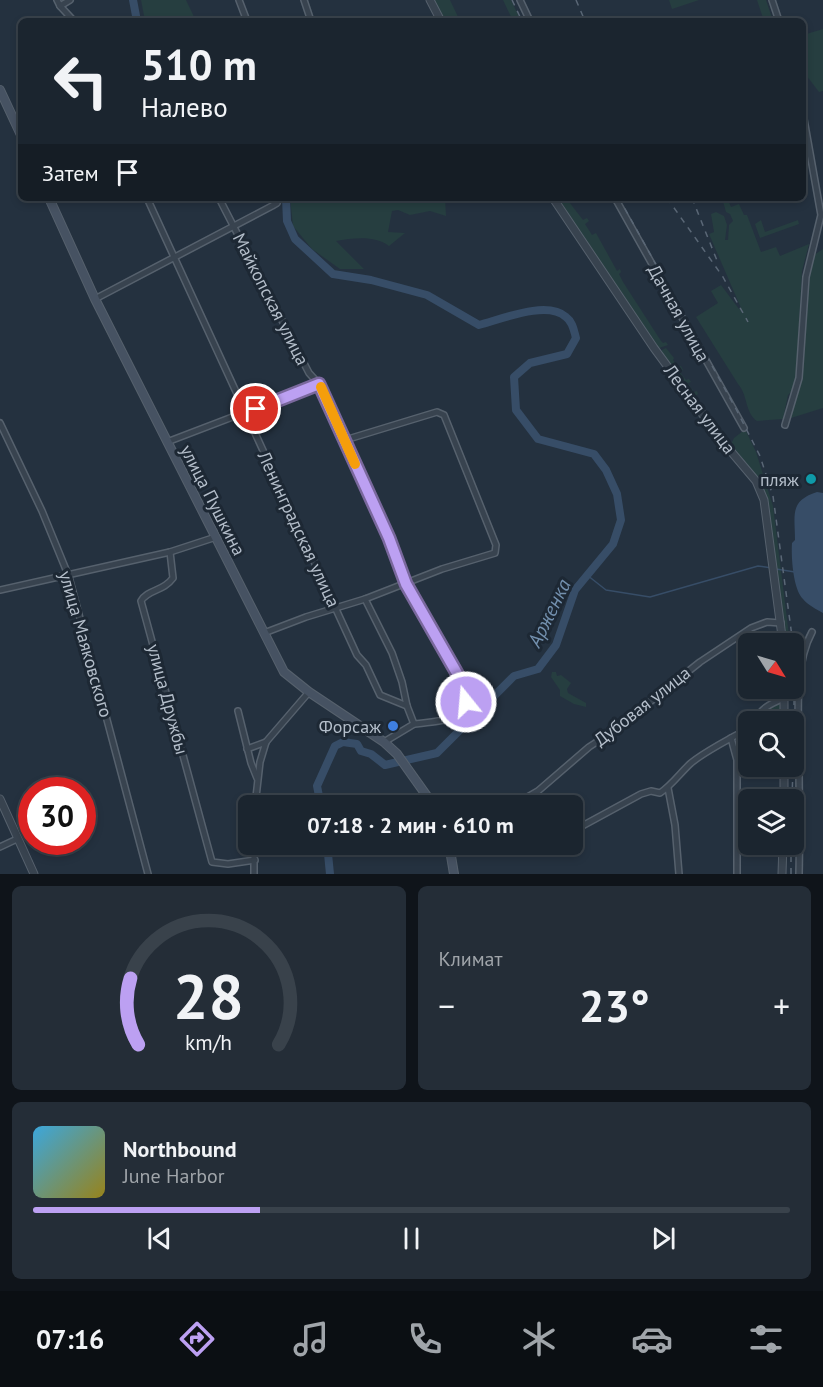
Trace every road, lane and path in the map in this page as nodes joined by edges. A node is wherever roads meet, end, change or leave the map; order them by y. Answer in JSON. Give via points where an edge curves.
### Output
{"nodes":[{"id":1,"x":70,"y":0,"type":"edge"},
{"id":2,"x":239,"y":0,"type":"edge"},
{"id":3,"x":304,"y":0,"type":"edge"},
{"id":4,"x":430,"y":0,"type":"edge"},
{"id":5,"x":520,"y":0,"type":"edge"},
{"id":6,"x":772,"y":0,"type":"edge"},
{"id":7,"x":58,"y":3,"type":"edge"},
{"id":8,"x":71,"y":18,"type":"edge"},
{"id":9,"x":246,"y":18,"type":"edge"},
{"id":10,"x":310,"y":18,"type":"edge"},
{"id":11,"x":439,"y":18,"type":"edge"},
{"id":12,"x":529,"y":18,"type":"edge"},
{"id":13,"x":778,"y":18,"type":"edge"},
{"id":14,"x":0,"y":90,"type":"edge"},
{"id":15,"x":18,"y":129,"type":"edge"},
{"id":16,"x":806,"y":129,"type":"edge"},
{"id":17,"x":50,"y":201,"type":"edge"},
{"id":18,"x":148,"y":201,"type":"edge"},
{"id":19,"x":220,"y":201,"type":"edge"},
{"id":20,"x":278,"y":201,"type":"edge"},
{"id":21,"x":555,"y":201,"type":"edge"},
{"id":22,"x":617,"y":201,"type":"edge"},
{"id":23,"x":233,"y":226,"type":"junction"},
{"id":24,"x":174,"y":258,"type":"junction"},
{"id":25,"x":95,"y":299,"type":"junction"},
{"id":26,"x":319,"y":384,"type":"junction"},
{"id":27,"x":245,"y":413,"type":"junction"},
{"id":28,"x":0,"y":423,"type":"edge"},
{"id":29,"x":785,"y":425,"type":"dead end"},
{"id":30,"x":744,"y":428,"type":"dead end"},
{"id":31,"x":345,"y":440,"type":"junction"},
{"id":32,"x":167,"y":442,"type":"junction"},
{"id":33,"x":216,"y":537,"type":"junction"},
{"id":34,"x":170,"y":552,"type":"junction"},
{"id":35,"x":68,"y":575,"type":"junction"},
{"id":36,"x":406,"y":584,"type":"junction"},
{"id":37,"x":0,"y":590,"type":"edge"},
{"id":38,"x":365,"y":599,"type":"junction"},
{"id":39,"x":336,"y":608,"type":"junction"},
{"id":40,"x":781,"y":623,"type":"junction"},
{"id":41,"x":812,"y":632,"type":"dead end"},
{"id":42,"x":264,"y":633,"type":"junction"},
{"id":43,"x":782,"y":633,"type":"edge"},
{"id":44,"x":309,"y":692,"type":"junction"},
{"id":45,"x":782,"y":699,"type":"edge"},
{"id":46,"x":406,"y":706,"type":"junction"},
{"id":47,"x":238,"y":711,"type":"dead end"},
{"id":48,"x":760,"y":711,"type":"edge"},
{"id":49,"x":414,"y":724,"type":"junction"},
{"id":50,"x":738,"y":734,"type":"edge"},
{"id":51,"x":731,"y":738,"type":"junction"},
{"id":52,"x":266,"y":742,"type":"junction"},
{"id":53,"x":384,"y":742,"type":"junction"},
{"id":54,"x":247,"y":749,"type":"junction"},
{"id":55,"x":257,"y":780,"type":"junction"},
{"id":56,"x":668,"y":788,"type":"junction"},
{"id":57,"x":256,"y":795,"type":"edge"},
{"id":58,"x":426,"y":795,"type":"edge"},
{"id":59,"x":531,"y":795,"type":"edge"},
{"id":60,"x":0,"y":799,"type":"edge"},
{"id":61,"x":583,"y":826,"type":"edge"},
{"id":62,"x":17,"y":839,"type":"junction"},
{"id":63,"x":0,"y":847,"type":"edge"},
{"id":64,"x":255,"y":855,"type":"edge"},
{"id":65,"x":450,"y":855,"type":"edge"},
{"id":66,"x":783,"y":855,"type":"edge"},
{"id":67,"x":255,"y":860,"type":"junction"},
{"id":68,"x":34,"y":874,"type":"edge"},
{"id":69,"x":148,"y":874,"type":"edge"},
{"id":70,"x":254,"y":874,"type":"edge"},
{"id":71,"x":454,"y":874,"type":"edge"},
{"id":72,"x":679,"y":874,"type":"edge"},
{"id":73,"x":737,"y":874,"type":"edge"},
{"id":74,"x":782,"y":874,"type":"edge"},
{"id":75,"x":800,"y":874,"type":"edge"}],
"edges":[{"from":1,"to":7,"type":"street"},
{"from":2,"to":9,"type":"street"},
{"from":3,"to":10,"type":"street"},
{"from":4,"to":11,"type":"street"},
{"from":5,"to":12,"type":"street"},
{"from":6,"to":13,"type":"street"},
{"from":7,"to":8,"type":"street"},
{"from":14,"to":15,"type":"main road"},
{"from":16,"to":29,"type":"street","via":[[822,215],[806,277],[799,378]]},
{"from":17,"to":25,"type":"main road","name":"улица Пушкина"},
{"from":18,"to":24,"type":"street","name":"Ленинградская улица"},
{"from":19,"to":23,"type":"street","name":"Майкопская улица"},
{"from":20,"to":23,"type":"street"},
{"from":21,"to":40,"type":"street","name":"Лесная улица","via":[[654,348],[756,481],[764,500]]},
{"from":22,"to":30,"type":"street","name":"Дачная улица"},
{"from":23,"to":24,"type":"street"},
{"from":23,"to":26,"type":"street","name":"Майкопская улица","via":[[309,373]]},
{"from":24,"to":25,"type":"street"},
{"from":24,"to":27,"type":"street","name":"Ленинградская улица"},
{"from":25,"to":32,"type":"main road","name":"улица Пушкина"},
{"from":26,"to":27,"type":"street"},
{"from":26,"to":31,"type":"street","name":"Майкопская улица"},
{"from":27,"to":32,"type":"street"},
{"from":27,"to":39,"type":"street","name":"Ленинградская улица"},
{"from":28,"to":35,"type":"street","name":"улица Маяковского"},
{"from":31,"to":36,"type":"street","name":"Майкопская улица"},
{"from":31,"to":36,"type":"street","via":[[437,412],[444,415],[496,544],[495,553]]},
{"from":32,"to":33,"type":"main road","name":"улица Пушкина"},
{"from":33,"to":34,"type":"street"},
{"from":33,"to":42,"type":"main road","name":"улица Пушкина"},
{"from":34,"to":35,"type":"street"},
{"from":34,"to":67,"type":"street","name":"улица Дружбы","via":[[172,578],[167,587],[145,595],[141,601],[212,862]]},
{"from":35,"to":37,"type":"street"},
{"from":35,"to":69,"type":"street","name":"улица Маяковского"},
{"from":36,"to":38,"type":"street"},
{"from":36,"to":49,"type":"street","name":"Майкопская улица","via":[[466,689],[466,702],[459,712],[440,723]]},
{"from":38,"to":39,"type":"street"},
{"from":38,"to":46,"type":"street","via":[[392,653]]},
{"from":39,"to":42,"type":"street"},
{"from":39,"to":46,"type":"street","name":"Ленинградская улица","via":[[380,695]]},
{"from":40,"to":43,"type":"street","name":"Лесная улица"},
{"from":40,"to":59,"type":"street","name":"Дубовая улица","via":[[767,622],[752,628],[699,662]]},
{"from":41,"to":75,"type":"street","via":[[801,666],[798,708]]},
{"from":42,"to":44,"type":"main road","name":"улица Пушкина","via":[[284,672]]},
{"from":44,"to":52,"type":"street"},
{"from":44,"to":53,"type":"main road","name":"улица Пушкина"},
{"from":45,"to":48,"type":"street"},
{"from":46,"to":49,"type":"street"},
{"from":47,"to":54,"type":"street"},
{"from":49,"to":53,"type":"street"},
{"from":50,"to":51,"type":"street"},
{"from":51,"to":56,"type":"street","via":[[690,764]]},
{"from":51,"to":73,"type":"street","via":[[737,760]]},
{"from":52,"to":54,"type":"street"},
{"from":52,"to":55,"type":"street"},
{"from":53,"to":58,"type":"main road","name":"улица Пушкина"},
{"from":54,"to":55,"type":"street"},
{"from":55,"to":57,"type":"street"},
{"from":56,"to":61,"type":"street","via":[[660,793],[641,794]]},
{"from":56,"to":72,"type":"street"},
{"from":60,"to":62,"type":"street"},
{"from":62,"to":63,"type":"street"},
{"from":62,"to":68,"type":"street"},
{"from":64,"to":67,"type":"street"},
{"from":65,"to":71,"type":"main road"},
{"from":66,"to":74,"type":"street"},
{"from":67,"to":70,"type":"street"}]}
